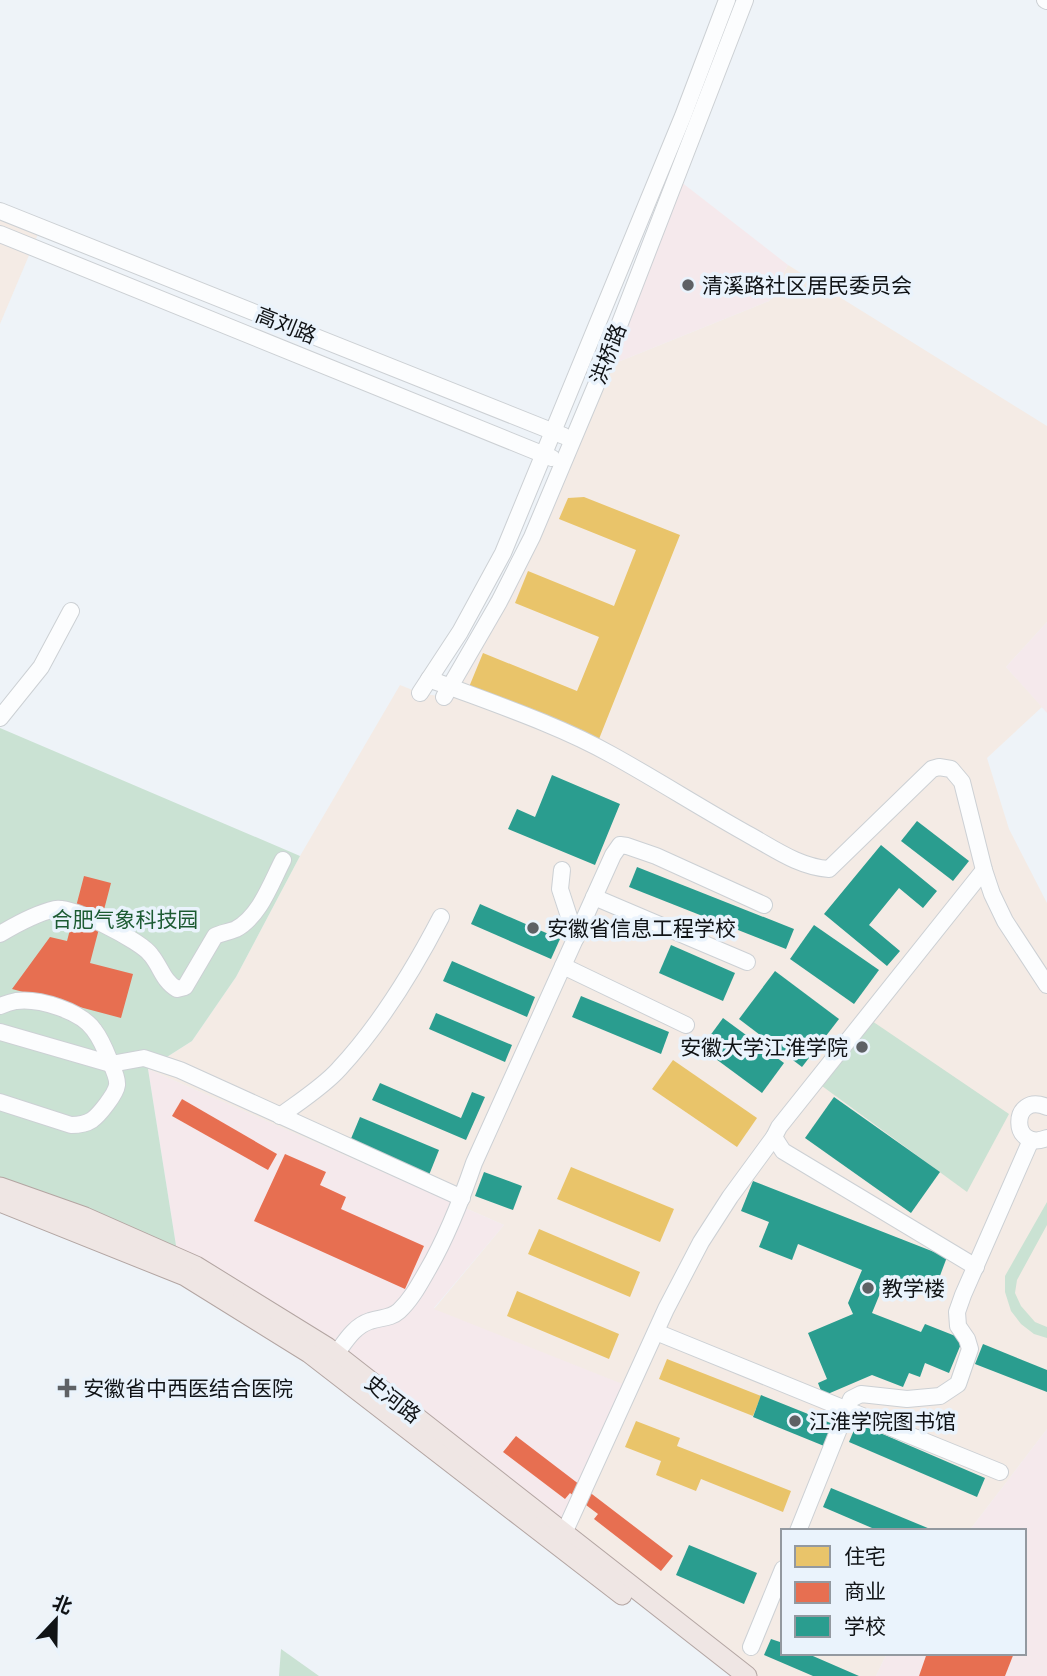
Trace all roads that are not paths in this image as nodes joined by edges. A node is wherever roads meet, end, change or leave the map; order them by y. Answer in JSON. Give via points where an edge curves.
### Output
{"nodes":[{"id":1,"x":727,"y":0,"type":"edge"},
{"id":2,"x":745,"y":0,"type":"edge"},
{"id":3,"x":0,"y":211,"type":"edge"},
{"id":4,"x":0,"y":234,"type":"edge"},
{"id":5,"x":554,"y":432,"type":"junction"},
{"id":6,"x":573,"y":440,"type":"junction"},
{"id":7,"x":545,"y":455,"type":"junction"},
{"id":8,"x":564,"y":462,"type":"junction"},
{"id":9,"x":71,"y":611,"type":"dead end"},
{"id":10,"x":447,"y":692,"type":"junction"},
{"id":11,"x":0,"y":718,"type":"edge"},
{"id":12,"x":284,"y":860,"type":"dead end"},
{"id":13,"x":562,"y":870,"type":"dead end"},
{"id":14,"x":984,"y":870,"type":"junction"},
{"id":15,"x":594,"y":897,"type":"junction"},
{"id":16,"x":764,"y":905,"type":"dead end"},
{"id":17,"x":441,"y":917,"type":"dead end"},
{"id":18,"x":0,"y":934,"type":"edge"},
{"id":19,"x":576,"y":938,"type":"junction"},
{"id":20,"x":747,"y":962,"type":"dead end"},
{"id":21,"x":563,"y":966,"type":"junction"},
{"id":22,"x":1047,"y":985,"type":"edge"},
{"id":23,"x":0,"y":1006,"type":"edge"},
{"id":24,"x":686,"y":1025,"type":"dead end"},
{"id":25,"x":0,"y":1031,"type":"edge"},
{"id":26,"x":111,"y":1064,"type":"junction"},
{"id":27,"x":0,"y":1102,"type":"edge"},
{"id":28,"x":1046,"y":1103,"type":"edge"},
{"id":29,"x":280,"y":1116,"type":"junction"},
{"id":30,"x":774,"y":1137,"type":"junction"},
{"id":31,"x":1039,"y":1139,"type":"edge"},
{"id":32,"x":0,"y":1187,"type":"edge"},
{"id":33,"x":462,"y":1198,"type":"junction"},
{"id":34,"x":0,"y":1202,"type":"edge"},
{"id":35,"x":976,"y":1267,"type":"junction"},
{"id":36,"x":656,"y":1332,"type":"junction"},
{"id":37,"x":336,"y":1354,"type":"junction"},
{"id":38,"x":847,"y":1410,"type":"junction"},
{"id":39,"x":1000,"y":1472,"type":"dead end"},
{"id":40,"x":799,"y":1529,"type":"edge"},
{"id":41,"x":564,"y":1533,"type":"junction"},
{"id":42,"x":781,"y":1574,"type":"edge"},
{"id":43,"x":751,"y":1647,"type":"dead end"},
{"id":44,"x":726,"y":1676,"type":"edge"},
{"id":45,"x":747,"y":1676,"type":"edge"}],
"edges":[{"from":1,"to":5,"type":"street","name":"洪桥路"},
{"from":2,"to":6,"type":"street","name":"洪桥路"},
{"from":3,"to":5,"type":"street","name":"高刘路"},
{"from":4,"to":7,"type":"street","name":"高刘路"},
{"from":5,"to":6,"type":"street","name":"高刘路"},
{"from":5,"to":7,"type":"street","name":"洪桥路"},
{"from":6,"to":8,"type":"street","name":"洪桥路"},
{"from":7,"to":8,"type":"street","name":"高刘路"},
{"from":7,"to":10,"type":"street","name":"洪桥路","via":[[503,553],[424,686]]},
{"from":8,"to":10,"type":"street","name":"洪桥路","via":[[532,537]]},
{"from":9,"to":11,"type":"street","via":[[41,667]]},
{"from":10,"to":14,"type":"street","via":[[575,736],[783,854],[816,868],[829,869],[932,769],[951,769],[962,782]]},
{"from":12,"to":18,"type":"street","via":[[259,906],[236,929],[215,936],[185,988],[169,985],[150,953],[130,937],[77,913],[57,908]]},
{"from":13,"to":19,"type":"street","via":[[560,889]]},
{"from":14,"to":22,"type":"street","via":[[1005,921]]},
{"from":14,"to":30,"type":"street"},
{"from":15,"to":16,"type":"street","via":[[613,855],[620,845],[627,845]]},
{"from":15,"to":19,"type":"street"},
{"from":15,"to":20,"type":"street"},
{"from":17,"to":29,"type":"street","via":[[373,1029],[338,1071]]},
{"from":19,"to":21,"type":"street"},
{"from":21,"to":24,"type":"street"},
{"from":21,"to":33,"type":"street"},
{"from":23,"to":26,"type":"street","via":[[17,1001],[42,1003],[78,1015],[93,1028]]},
{"from":25,"to":26,"type":"street"},
{"from":26,"to":27,"type":"street","via":[[115,1091],[93,1119],[80,1125]]},
{"from":26,"to":29,"type":"street","via":[[144,1058]]},
{"from":28,"to":31,"type":"street","via":[[1028,1106],[1020,1115],[1019,1127],[1026,1137]]},
{"from":29,"to":33,"type":"street"},
{"from":30,"to":35,"type":"street","via":[[783,1151]]},
{"from":30,"to":36,"type":"street","via":[[701,1242]]},
{"from":31,"to":35,"type":"street"},
{"from":32,"to":37,"type":"main road","name":"史河路","via":[[85,1217],[196,1266]]},
{"from":33,"to":37,"type":"street","via":[[417,1289],[390,1318],[356,1328]]},
{"from":34,"to":44,"type":"main road","name":"史河路","via":[[185,1276],[309,1353]]},
{"from":35,"to":38,"type":"street","via":[[957,1312],[958,1326],[970,1349],[958,1384],[940,1396],[906,1399],[861,1394],[851,1399]]},
{"from":36,"to":38,"type":"street"},
{"from":36,"to":41,"type":"street"},
{"from":37,"to":41,"type":"main road","name":"史河路"},
{"from":38,"to":39,"type":"street"},
{"from":38,"to":40,"type":"street"},
{"from":41,"to":45,"type":"main road","name":"史河路"},
{"from":42,"to":43,"type":"street"}]}
